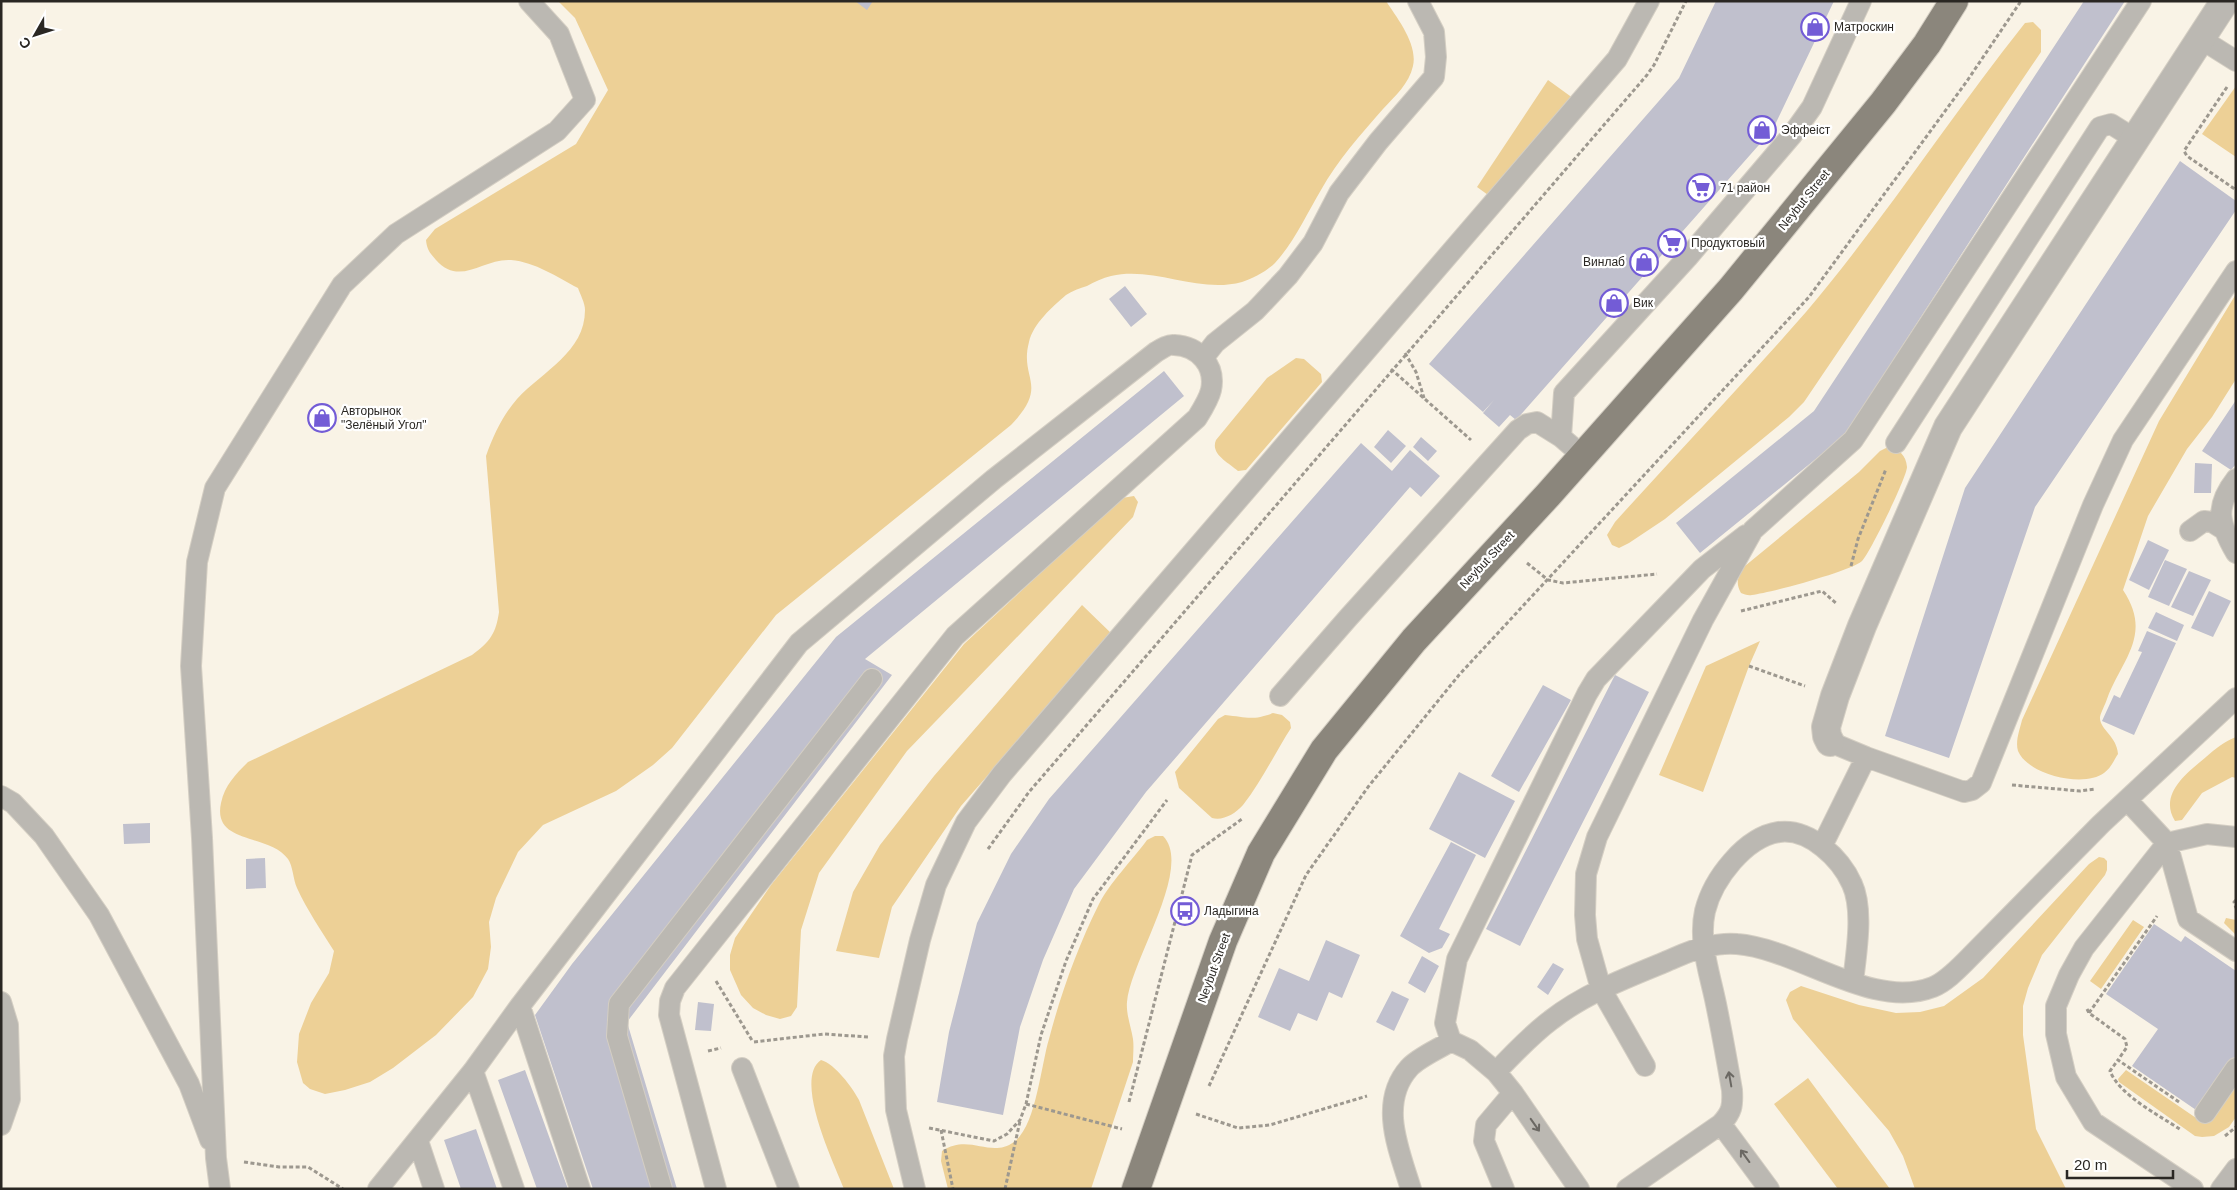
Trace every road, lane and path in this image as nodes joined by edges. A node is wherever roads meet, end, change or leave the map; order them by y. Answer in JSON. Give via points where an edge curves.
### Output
{"nodes":[{"id":1,"x":529,"y":1,"type":"edge"},
{"id":2,"x":1418,"y":1,"type":"edge"},
{"id":3,"x":1649,"y":1,"type":"edge"},
{"id":4,"x":1686,"y":1,"type":"edge"},
{"id":5,"x":1861,"y":1,"type":"edge"},
{"id":6,"x":1954,"y":1,"type":"edge"},
{"id":7,"x":2021,"y":1,"type":"edge"},
{"id":8,"x":2141,"y":1,"type":"edge"},
{"id":9,"x":2225,"y":1,"type":"edge"},
{"id":10,"x":2201,"y":39,"type":"junction"},
{"id":11,"x":2234,"y":60,"type":"edge"},
{"id":12,"x":2134,"y":139,"type":"junction"},
{"id":13,"x":2236,"y":190,"type":"edge"},
{"id":14,"x":2236,"y":271,"type":"edge"},
{"id":15,"x":1382,"y":330,"type":"junction"},
{"id":16,"x":1367,"y":348,"type":"junction"},
{"id":17,"x":1406,"y":355,"type":"junction"},
{"id":18,"x":1204,"y":357,"type":"junction"},
{"id":19,"x":1392,"y":370,"type":"junction"},
{"id":20,"x":1424,"y":398,"type":"junction"},
{"id":21,"x":1460,"y":430,"type":"dead end"},
{"id":22,"x":1561,"y":437,"type":"junction"},
{"id":23,"x":1896,"y":443,"type":"dead end"},
{"id":24,"x":1583,"y":456,"type":"junction"},
{"id":25,"x":2236,"y":479,"type":"edge"},
{"id":26,"x":2222,"y":529,"type":"junction"},
{"id":27,"x":1753,"y":530,"type":"junction"},
{"id":28,"x":2190,"y":531,"type":"dead end"},
{"id":29,"x":2236,"y":553,"type":"edge"},
{"id":30,"x":1702,"y":569,"type":"junction"},
{"id":31,"x":1548,"y":580,"type":"junction"},
{"id":32,"x":1704,"y":620,"type":"junction"},
{"id":33,"x":1862,"y":626,"type":"junction"},
{"id":34,"x":1749,"y":666,"type":"dead end"},
{"id":35,"x":872,"y":680,"type":"dead end"},
{"id":36,"x":1280,"y":696,"type":"dead end"},
{"id":37,"x":1836,"y":696,"type":"junction"},
{"id":38,"x":2236,"y":698,"type":"edge"},
{"id":39,"x":1830,"y":742,"type":"joint"},
{"id":40,"x":1866,"y":757,"type":"junction"},
{"id":41,"x":2150,"y":779,"type":"junction"},
{"id":42,"x":1980,"y":782,"type":"junction"},
{"id":43,"x":1,"y":796,"type":"edge"},
{"id":44,"x":1167,"y":800,"type":"dead end"},
{"id":45,"x":2127,"y":800,"type":"junction"},
{"id":46,"x":2236,"y":837,"type":"edge"},
{"id":47,"x":2167,"y":843,"type":"junction"},
{"id":48,"x":1822,"y":846,"type":"junction"},
{"id":49,"x":984,"y":857,"type":"dead end"},
{"id":50,"x":2236,"y":900,"type":"edge"},
{"id":51,"x":2236,"y":908,"type":"edge"},
{"id":52,"x":2152,"y":912,"type":"dead end"},
{"id":53,"x":2157,"y":915,"type":"junction"},
{"id":54,"x":2188,"y":919,"type":"junction"},
{"id":55,"x":1703,"y":947,"type":"junction"},
{"id":56,"x":2236,"y":951,"type":"edge"},
{"id":57,"x":701,"y":956,"type":"junction"},
{"id":58,"x":1853,"y":982,"type":"junction"},
{"id":59,"x":1601,"y":989,"type":"junction"},
{"id":60,"x":1,"y":1002,"type":"edge"},
{"id":61,"x":2083,"y":1003,"type":"dead end"},
{"id":62,"x":520,"y":1006,"type":"junction"},
{"id":63,"x":2089,"y":1014,"type":"junction"},
{"id":64,"x":897,"y":1039,"type":"junction"},
{"id":65,"x":1452,"y":1041,"type":"junction"},
{"id":66,"x":754,"y":1043,"type":"junction"},
{"id":67,"x":745,"y":1044,"type":"dead end"},
{"id":68,"x":727,"y":1047,"type":"dead end"},
{"id":69,"x":680,"y":1056,"type":"junction"},
{"id":70,"x":2118,"y":1060,"type":"junction"},
{"id":71,"x":1645,"y":1066,"type":"dead end"},
{"id":72,"x":742,"y":1068,"type":"dead end"},
{"id":73,"x":2236,"y":1068,"type":"edge"},
{"id":74,"x":473,"y":1071,"type":"junction"},
{"id":75,"x":1496,"y":1072,"type":"junction"},
{"id":76,"x":1208,"y":1088,"type":"dead end"},
{"id":77,"x":1396,"y":1088,"type":"junction"},
{"id":78,"x":1513,"y":1093,"type":"junction"},
{"id":79,"x":1026,"y":1104,"type":"junction"},
{"id":80,"x":1200,"y":1105,"type":"dead end"},
{"id":81,"x":2205,"y":1113,"type":"joint"},
{"id":82,"x":1196,"y":1114,"type":"junction"},
{"id":83,"x":1020,"y":1120,"type":"junction"},
{"id":84,"x":898,"y":1123,"type":"junction"},
{"id":85,"x":1193,"y":1123,"type":"dead end"},
{"id":86,"x":1721,"y":1124,"type":"junction"},
{"id":87,"x":1,"y":1125,"type":"edge"},
{"id":88,"x":2236,"y":1127,"type":"edge"},
{"id":89,"x":941,"y":1130,"type":"junction"},
{"id":90,"x":1122,"y":1130,"type":"dead end"},
{"id":91,"x":2187,"y":1135,"type":"dead end"},
{"id":92,"x":2218,"y":1140,"type":"dead end"},
{"id":93,"x":418,"y":1141,"type":"junction"},
{"id":94,"x":216,"y":1158,"type":"junction"},
{"id":95,"x":2236,"y":1169,"type":"edge"},
{"id":96,"x":220,"y":1189,"type":"edge"},
{"id":97,"x":343,"y":1189,"type":"edge"},
{"id":98,"x":378,"y":1189,"type":"edge"},
{"id":99,"x":434,"y":1189,"type":"edge"},
{"id":100,"x":514,"y":1189,"type":"edge"},
{"id":101,"x":580,"y":1189,"type":"edge"},
{"id":102,"x":662,"y":1189,"type":"edge"},
{"id":103,"x":716,"y":1189,"type":"edge"},
{"id":104,"x":789,"y":1189,"type":"edge"},
{"id":105,"x":915,"y":1189,"type":"edge"},
{"id":106,"x":953,"y":1189,"type":"edge"},
{"id":107,"x":1005,"y":1189,"type":"edge"},
{"id":108,"x":1136,"y":1189,"type":"edge"},
{"id":109,"x":1411,"y":1189,"type":"edge"},
{"id":110,"x":1504,"y":1189,"type":"edge"},
{"id":111,"x":1579,"y":1189,"type":"edge"},
{"id":112,"x":1627,"y":1189,"type":"edge"},
{"id":113,"x":1769,"y":1189,"type":"edge"},
{"id":114,"x":2193,"y":1189,"type":"edge"},
{"id":115,"x":2222,"y":1189,"type":"edge"}],
"edges":[{"from":1,"to":94,"type":"lane","via":[[559,34],[585,100],[557,131],[396,234],[342,285],[215,488],[197,562],[191,666]]},
{"from":2,"to":18,"type":"lane","via":[[1434,32],[1434,77],[1339,193],[1313,243],[1288,276]]},
{"from":3,"to":15,"type":"lane","via":[[1617,59]]},
{"from":4,"to":17,"type":"path","via":[[1647,75]]},
{"from":5,"to":22,"type":"lane","via":[[1812,107],[1792,134],[1688,257],[1564,393]]},
{"from":6,"to":24,"type":"main road","name":"Neybut Street","via":[[1927,44],[1866,124],[1731,289]]},
{"from":7,"to":31,"type":"path","via":[[1967,81],[1809,297]]},
{"from":8,"to":27,"type":"lane","via":[[1862,428],[1853,440]]},
{"from":9,"to":10,"type":"street"},
{"from":10,"to":11,"type":"lane"},
{"from":10,"to":12,"type":"street"},
{"from":11,"to":13,"type":"path","via":[[2234,78],[2184,151]]},
{"from":12,"to":23,"type":"lane","via":[[2111,124],[2100,127]]},
{"from":12,"to":33,"type":"street","via":[[1948,427]]},
{"from":14,"to":42,"type":"lane","via":[[2123,440],[2093,505]]},
{"from":15,"to":16,"type":"lane"},
{"from":15,"to":17,"type":"path"},
{"from":16,"to":19,"type":"path"},
{"from":16,"to":64,"type":"lane","via":[[1002,774],[966,822],[936,884]]},
{"from":17,"to":19,"type":"path"},
{"from":17,"to":20,"type":"path","via":[[1416,372]]},
{"from":18,"to":57,"type":"lane","via":[[1212,373],[1211,392],[1197,418],[955,636]]},
{"from":18,"to":62,"type":"lane","via":[[1173,344],[1156,352],[994,479],[799,643]]},
{"from":19,"to":20,"type":"path"},
{"from":19,"to":49,"type":"path","via":[[1029,792],[992,841]]},
{"from":20,"to":21,"type":"path"},
{"from":22,"to":24,"type":"lane"},
{"from":22,"to":36,"type":"lane","via":[[1537,422],[1518,430]]},
{"from":24,"to":108,"type":"main road","name":"Neybut Street","via":[[1414,640],[1314,766],[1261,853],[1222,940]]},
{"from":25,"to":26,"type":"lane","via":[[2222,506]]},
{"from":26,"to":28,"type":"lane","via":[[2204,521]]},
{"from":26,"to":29,"type":"lane"},
{"from":27,"to":30,"type":"lane"},
{"from":27,"to":32,"type":"lane"},
{"from":30,"to":31,"type":"path","via":[[1563,583]]},
{"from":30,"to":65,"type":"lane","via":[[1596,679],[1587,694],[1457,959],[1445,1023]]},
{"from":31,"to":76,"type":"path","via":[[1459,675],[1368,788],[1306,875]]},
{"from":32,"to":33,"type":"path","via":[[1822,591]]},
{"from":32,"to":59,"type":"lane","via":[[1598,837],[1586,874],[1588,939]]},
{"from":33,"to":37,"type":"street"},
{"from":34,"to":37,"type":"path"},
{"from":35,"to":102,"type":"lane","via":[[620,1004],[618,1036]]},
{"from":37,"to":39,"type":"street","via":[[1826,727]]},
{"from":38,"to":41,"type":"lane"},
{"from":39,"to":40,"type":"lane"},
{"from":40,"to":42,"type":"lane","via":[[1964,792],[1972,790]]},
{"from":40,"to":48,"type":"lane"},
{"from":41,"to":42,"type":"path","via":[[2080,791]]},
{"from":41,"to":45,"type":"lane"},
{"from":43,"to":94,"type":"lane","via":[[13,803],[44,836],[99,915],[189,1084]]},
{"from":44,"to":79,"type":"path","via":[[1093,899],[1066,961],[1044,1026]]},
{"from":45,"to":47,"type":"lane"},
{"from":45,"to":58,"type":"lane","via":[[1950,976],[1933,987],[1906,993],[1879,990]]},
{"from":46,"to":47,"type":"lane","via":[[2207,834]]},
{"from":47,"to":54,"type":"lane"},
{"from":47,"to":114,"type":"lane","via":[[2084,948],[2056,1006],[2056,1034],[2066,1077],[2093,1122]]},
{"from":48,"to":55,"type":"lane","via":[[1804,835],[1780,832],[1759,839],[1732,860],[1705,911]]},
{"from":48,"to":58,"type":"lane","via":[[1853,885],[1859,920]]},
{"from":50,"to":51,"type":"path"},
{"from":52,"to":53,"type":"path"},
{"from":53,"to":54,"type":"path","via":[[2174,926],[2182,926]]},
{"from":53,"to":63,"type":"path"},
{"from":54,"to":56,"type":"lane"},
{"from":55,"to":58,"type":"lane","via":[[1736,944],[1774,950]]},
{"from":55,"to":59,"type":"lane"},
{"from":86,"to":55,"type":"lane","one_way":true,"via":[[1731,1113],[1732,1090]]},
{"from":57,"to":66,"type":"path"},
{"from":57,"to":69,"type":"lane","via":[[675,988],[670,1001],[669,1014]]},
{"from":59,"to":71,"type":"lane"},
{"from":59,"to":75,"type":"lane","via":[[1552,1018]]},
{"from":60,"to":87,"type":"lane","via":[[8,1025],[10,1099]]},
{"from":61,"to":63,"type":"path"},
{"from":62,"to":74,"type":"lane"},
{"from":62,"to":101,"type":"lane"},
{"from":63,"to":70,"type":"path","via":[[2125,1039],[2126,1047]]},
{"from":64,"to":66,"type":"path","via":[[824,1034]]},
{"from":64,"to":84,"type":"lane","via":[[894,1056]]},
{"from":65,"to":75,"type":"lane","via":[[1470,1050]]},
{"from":65,"to":77,"type":"lane","via":[[1410,1067]]},
{"from":66,"to":67,"type":"path"},
{"from":68,"to":69,"type":"path"},
{"from":69,"to":103,"type":"lane"},
{"from":70,"to":81,"type":"path","via":[[2198,1115]]},
{"from":70,"to":91,"type":"path","via":[[2110,1072],[2114,1082]]},
{"from":72,"to":104,"type":"lane"},
{"from":73,"to":81,"type":"lane"},
{"from":74,"to":93,"type":"lane"},
{"from":74,"to":100,"type":"lane"},
{"from":75,"to":78,"type":"lane"},
{"from":77,"to":82,"type":"path","via":[[1270,1126],[1238,1128]]},
{"from":77,"to":109,"type":"lane","via":[[1392,1118]]},
{"from":78,"to":110,"type":"lane","via":[[1486,1125],[1484,1141]]},
{"from":78,"to":111,"type":"lane","one_way":true},
{"from":79,"to":83,"type":"path"},
{"from":79,"to":90,"type":"path"},
{"from":80,"to":82,"type":"path"},
{"from":82,"to":85,"type":"path"},
{"from":83,"to":89,"type":"path","via":[[1007,1134],[994,1141]]},
{"from":83,"to":107,"type":"path"},
{"from":84,"to":89,"type":"path"},
{"from":84,"to":105,"type":"lane"},
{"from":86,"to":112,"type":"lane"},
{"from":113,"to":86,"type":"lane","one_way":true},
{"from":88,"to":92,"type":"path"},
{"from":89,"to":106,"type":"path"},
{"from":93,"to":98,"type":"lane"},
{"from":93,"to":99,"type":"lane"},
{"from":94,"to":96,"type":"lane"},
{"from":94,"to":97,"type":"path","via":[[279,1166],[308,1166]]},
{"from":95,"to":115,"type":"lane"}]}
